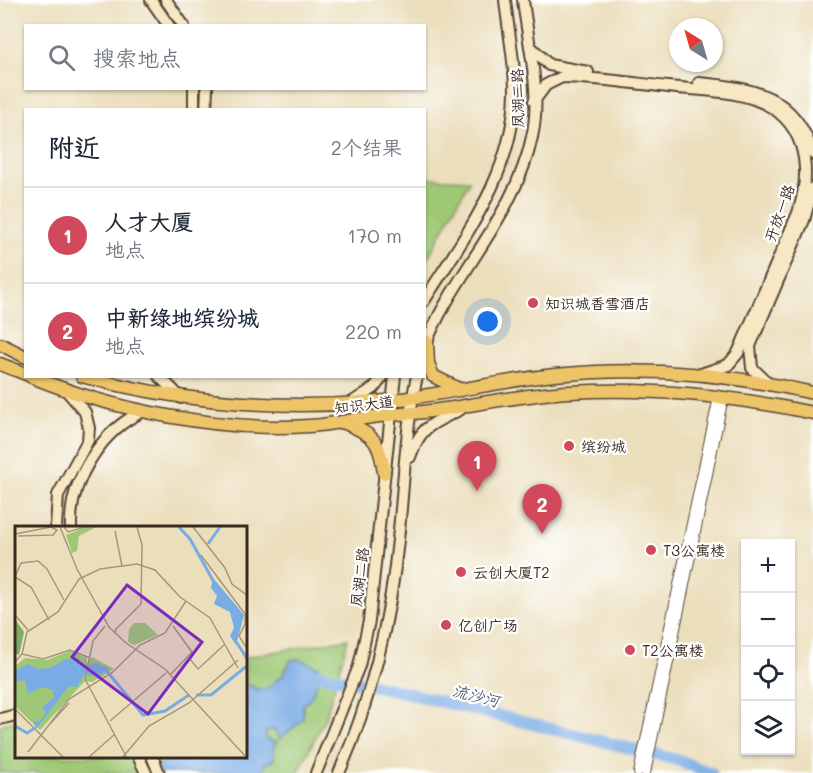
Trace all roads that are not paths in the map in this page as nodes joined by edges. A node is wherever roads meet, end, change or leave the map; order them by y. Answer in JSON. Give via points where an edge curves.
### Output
{"nodes":[{"id":1,"x":151,"y":0,"type":"edge"},
{"id":2,"x":166,"y":0,"type":"edge"},
{"id":3,"x":506,"y":0,"type":"edge"},
{"id":4,"x":523,"y":0,"type":"edge"},
{"id":5,"x":168,"y":24,"type":"edge"},
{"id":6,"x":183,"y":24,"type":"edge"},
{"id":7,"x":530,"y":46,"type":"junction"},
{"id":8,"x":194,"y":90,"type":"edge"},
{"id":9,"x":207,"y":90,"type":"edge"},
{"id":10,"x":534,"y":101,"type":"junction"},
{"id":11,"x":194,"y":108,"type":"edge"},
{"id":12,"x":206,"y":108,"type":"edge"},
{"id":13,"x":813,"y":154,"type":"edge"},
{"id":14,"x":813,"y":188,"type":"edge"},
{"id":15,"x":426,"y":298,"type":"edge"},
{"id":16,"x":426,"y":342,"type":"edge"},
{"id":17,"x":0,"y":344,"type":"edge"},
{"id":18,"x":426,"y":350,"type":"edge"},
{"id":19,"x":24,"y":356,"type":"edge"},
{"id":20,"x":0,"y":363,"type":"edge"},
{"id":21,"x":24,"y":374,"type":"edge"},
{"id":22,"x":695,"y":375,"type":"junction"},
{"id":23,"x":35,"y":378,"type":"edge"},
{"id":24,"x":89,"y":378,"type":"edge"},
{"id":25,"x":107,"y":378,"type":"edge"},
{"id":26,"x":161,"y":378,"type":"edge"},
{"id":27,"x":382,"y":378,"type":"edge"},
{"id":28,"x":395,"y":378,"type":"edge"},
{"id":29,"x":417,"y":378,"type":"edge"},
{"id":30,"x":99,"y":381,"type":"junction"},
{"id":31,"x":770,"y":385,"type":"junction"},
{"id":32,"x":65,"y":390,"type":"junction"},
{"id":33,"x":462,"y":390,"type":"junction"},
{"id":34,"x":813,"y":393,"type":"edge"},
{"id":35,"x":412,"y":397,"type":"junction"},
{"id":36,"x":721,"y":397,"type":"junction"},
{"id":37,"x":181,"y":398,"type":"junction"},
{"id":38,"x":391,"y":400,"type":"junction"},
{"id":39,"x":351,"y":403,"type":"junction"},
{"id":40,"x":469,"y":405,"type":"junction"},
{"id":41,"x":144,"y":411,"type":"junction"},
{"id":42,"x":813,"y":413,"type":"edge"},
{"id":43,"x":409,"y":414,"type":"junction"},
{"id":44,"x":389,"y":416,"type":"junction"},
{"id":45,"x":344,"y":422,"type":"junction"},
{"id":46,"x":88,"y":440,"type":"junction"},
{"id":47,"x":104,"y":442,"type":"junction"},
{"id":48,"x":384,"y":473,"type":"junction"},
{"id":49,"x":404,"y":475,"type":"junction"},
{"id":50,"x":56,"y":526,"type":"edge"},
{"id":51,"x":71,"y":526,"type":"edge"},
{"id":52,"x":15,"y":715,"type":"edge"},
{"id":53,"x":0,"y":719,"type":"edge"},
{"id":54,"x":652,"y":728,"type":"junction"},
{"id":55,"x":139,"y":758,"type":"edge"},
{"id":56,"x":153,"y":758,"type":"edge"},
{"id":57,"x":318,"y":771,"type":"edge"},
{"id":58,"x":146,"y":773,"type":"edge"},
{"id":59,"x":159,"y":773,"type":"edge"},
{"id":60,"x":339,"y":773,"type":"edge"},
{"id":61,"x":638,"y":773,"type":"edge"},
{"id":62,"x":646,"y":773,"type":"edge"}],
"edges":[{"from":1,"to":5,"type":"street"},
{"from":2,"to":6,"type":"street"},
{"from":3,"to":15,"type":"street","name":"凤湖二路","via":[[515,88],[512,134],[482,210]]},
{"from":4,"to":7,"type":"street","name":"凤湖二路"},
{"from":7,"to":10,"type":"street","name":"凤湖二路"},
{"from":7,"to":13,"type":"street","via":[[544,62],[562,69],[757,91],[792,114]]},
{"from":8,"to":11,"type":"street"},
{"from":9,"to":12,"type":"street"},
{"from":10,"to":16,"type":"street","name":"凤湖二路","via":[[533,135],[514,188]]},
{"from":10,"to":22,"type":"street","name":"开放一路","via":[[546,85],[562,78],[682,88],[755,99],[793,128],[807,166],[798,213],[738,353],[728,365]]},
{"from":14,"to":31,"type":"street","name":"开放一路","via":[[804,220],[750,346],[752,368]]},
{"from":17,"to":19,"type":"main road"},
{"from":18,"to":33,"type":"main road","via":[[433,376]]},
{"from":20,"to":21,"type":"main road"},
{"from":22,"to":31,"type":"main road","name":"知识大道"},
{"from":22,"to":33,"type":"main road","name":"知识大道","via":[[556,375]]},
{"from":23,"to":32,"type":"main road","name":"知识大道"},
{"from":24,"to":30,"type":"main road","name":"知识大道"},
{"from":25,"to":30,"type":"street"},
{"from":26,"to":37,"type":"street"},
{"from":27,"to":39,"type":"street"},
{"from":28,"to":38,"type":"street","name":"凤湖二路"},
{"from":29,"to":35,"type":"street"},
{"from":30,"to":37,"type":"main road","name":"知识大道"},
{"from":31,"to":34,"type":"main road","name":"知识大道"},
{"from":32,"to":41,"type":"main road","name":"知识大道"},
{"from":32,"to":46,"type":"street","via":[[88,417]]},
{"from":33,"to":35,"type":"main road","name":"知识大道"},
{"from":35,"to":38,"type":"main road","name":"知识大道"},
{"from":35,"to":43,"type":"street"},
{"from":36,"to":40,"type":"main road","name":"知识大道","via":[[614,390]]},
{"from":36,"to":42,"type":"main road","name":"知识大道"},
{"from":36,"to":54,"type":"street"},
{"from":37,"to":39,"type":"main road","name":"知识大道","via":[[294,406]]},
{"from":38,"to":39,"type":"main road","name":"知识大道"},
{"from":38,"to":44,"type":"street","name":"凤湖二路"},
{"from":40,"to":43,"type":"main road","name":"知识大道"},
{"from":40,"to":49,"type":"street","via":[[421,431]]},
{"from":41,"to":45,"type":"main road","name":"知识大道","via":[[256,425]]},
{"from":41,"to":47,"type":"street","via":[[123,421]]},
{"from":43,"to":44,"type":"main road","name":"知识大道"},
{"from":43,"to":49,"type":"street"},
{"from":44,"to":45,"type":"main road","name":"知识大道"},
{"from":44,"to":48,"type":"street","name":"凤湖二路"},
{"from":45,"to":48,"type":"main road","via":[[373,438],[382,454]]},
{"from":46,"to":47,"type":"street","via":[[101,430]]},
{"from":46,"to":50,"type":"street","via":[[58,495]]},
{"from":47,"to":51,"type":"street","via":[[76,488]]},
{"from":48,"to":49,"type":"street"},
{"from":48,"to":57,"type":"street","name":"凤湖二路","via":[[375,579],[359,666]]},
{"from":49,"to":60,"type":"street","via":[[393,581],[376,670]]},
{"from":52,"to":53,"type":"street"},
{"from":54,"to":61,"type":"street"},
{"from":54,"to":62,"type":"street"},
{"from":55,"to":58,"type":"street"},
{"from":56,"to":59,"type":"street"}]}
